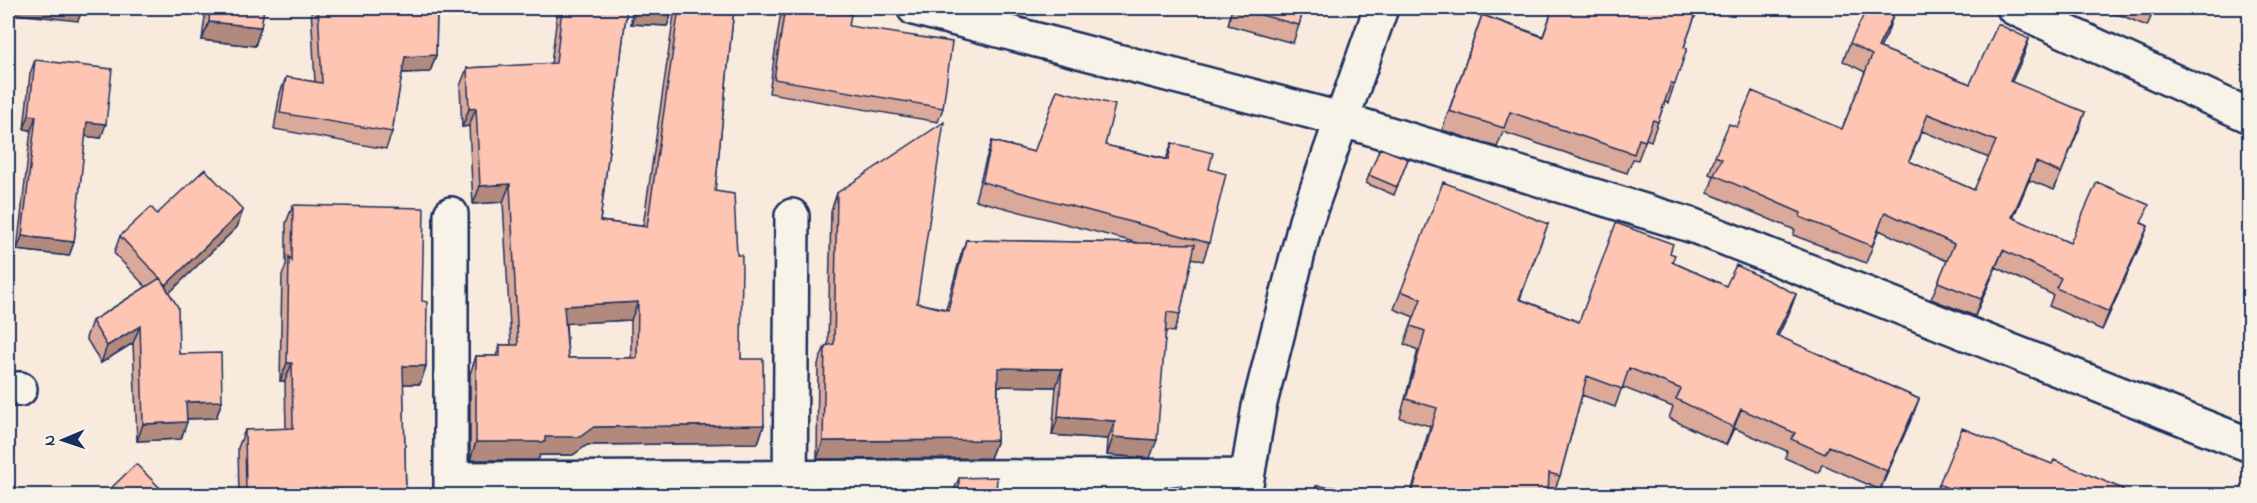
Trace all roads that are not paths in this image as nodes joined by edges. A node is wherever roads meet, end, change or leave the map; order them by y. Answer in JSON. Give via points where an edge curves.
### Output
{"nodes":[{"id":1,"x":914,"y":8,"type":"edge"},
{"id":2,"x":1381,"y":8,"type":"edge"},
{"id":3,"x":2014,"y":8,"type":"edge"},
{"id":4,"x":2250,"y":116,"type":"edge"},
{"id":5,"x":1340,"y":118,"type":"junction"},
{"id":6,"x":451,"y":214,"type":"dead end"},
{"id":7,"x":792,"y":216,"type":"dead end"},
{"id":8,"x":2250,"y":445,"type":"edge"},
{"id":9,"x":1245,"y":486,"type":"edge"},
{"id":10,"x":451,"y":487,"type":"edge"},
{"id":11,"x":790,"y":487,"type":"edge"}],
"edges":[{"from":1,"to":5,"type":"street"},
{"from":2,"to":5,"type":"street"},
{"from":3,"to":4,"type":"street"},
{"from":5,"to":8,"type":"street","via":[[1694,226]]},
{"from":5,"to":9,"type":"street","via":[[1306,221],[1259,407]]},
{"from":6,"to":10,"type":"street"},
{"from":7,"to":11,"type":"street"},
{"from":9,"to":11,"type":"street"},
{"from":10,"to":11,"type":"street"}]}
